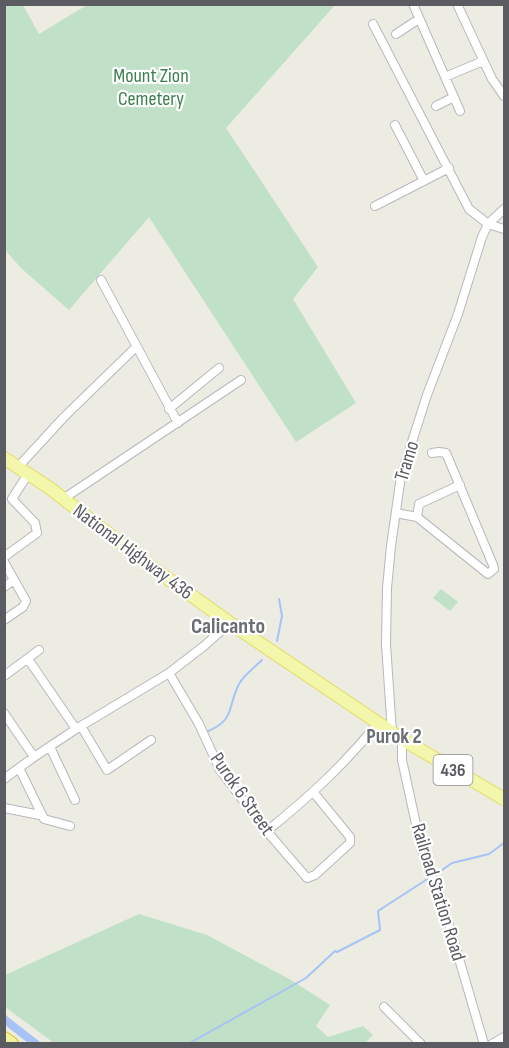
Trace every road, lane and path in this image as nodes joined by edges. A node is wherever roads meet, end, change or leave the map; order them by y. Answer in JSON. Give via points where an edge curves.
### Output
{"nodes":[{"id":1,"x":413,"y":4,"type":"edge"},
{"id":2,"x":457,"y":4,"type":"edge"},
{"id":3,"x":419,"y":19,"type":"junction"},
{"id":4,"x":373,"y":24,"type":"dead end"},
{"id":5,"x":396,"y":34,"type":"dead end"},
{"id":6,"x":483,"y":61,"type":"junction"},
{"id":7,"x":445,"y":77,"type":"junction"},
{"id":8,"x":504,"y":96,"type":"edge"},
{"id":9,"x":454,"y":98,"type":"junction"},
{"id":10,"x":436,"y":106,"type":"dead end"},
{"id":11,"x":460,"y":111,"type":"dead end"},
{"id":12,"x":395,"y":126,"type":"dead end"},
{"id":13,"x":448,"y":168,"type":"junction"},
{"id":14,"x":424,"y":181,"type":"junction"},
{"id":15,"x":375,"y":206,"type":"dead end"},
{"id":16,"x":504,"y":209,"type":"edge"},
{"id":17,"x":488,"y":224,"type":"junction"},
{"id":18,"x":504,"y":229,"type":"edge"},
{"id":19,"x":101,"y":280,"type":"dead end"},
{"id":20,"x":136,"y":347,"type":"junction"},
{"id":21,"x":219,"y":368,"type":"dead end"},
{"id":22,"x":241,"y":380,"type":"dead end"},
{"id":23,"x":169,"y":409,"type":"junction"},
{"id":24,"x":178,"y":423,"type":"junction"},
{"id":25,"x":432,"y":453,"type":"dead end"},
{"id":26,"x":4,"y":458,"type":"edge"},
{"id":27,"x":23,"y":470,"type":"junction"},
{"id":28,"x":460,"y":485,"type":"junction"},
{"id":29,"x":63,"y":499,"type":"junction"},
{"id":30,"x":396,"y":513,"type":"junction"},
{"id":31,"x":417,"y":517,"type":"junction"},
{"id":32,"x":4,"y":557,"type":"edge"},
{"id":33,"x":4,"y":562,"type":"edge"},
{"id":34,"x":14,"y":580,"type":"junction"},
{"id":35,"x":4,"y":587,"type":"edge"},
{"id":36,"x":4,"y":620,"type":"edge"},
{"id":37,"x":230,"y":623,"type":"junction"},
{"id":38,"x":39,"y":650,"type":"dead end"},
{"id":39,"x":28,"y":659,"type":"junction"},
{"id":40,"x":169,"y":673,"type":"junction"},
{"id":41,"x":4,"y":676,"type":"edge"},
{"id":42,"x":4,"y":713,"type":"edge"},
{"id":43,"x":378,"y":723,"type":"junction"},
{"id":44,"x":78,"y":728,"type":"junction"},
{"id":45,"x":397,"y":736,"type":"junction"},
{"id":46,"x":151,"y":740,"type":"dead end"},
{"id":47,"x":51,"y":747,"type":"junction"},
{"id":48,"x":34,"y":757,"type":"junction"},
{"id":49,"x":19,"y":768,"type":"junction"},
{"id":50,"x":4,"y":779,"type":"edge"},
{"id":51,"x":314,"y":793,"type":"junction"},
{"id":52,"x":504,"y":799,"type":"edge"},
{"id":53,"x":75,"y":800,"type":"dead end"},
{"id":54,"x":4,"y":808,"type":"edge"},
{"id":55,"x":40,"y":815,"type":"junction"},
{"id":56,"x":70,"y":826,"type":"dead end"},
{"id":57,"x":267,"y":831,"type":"junction"},
{"id":58,"x":384,"y":1007,"type":"dead end"},
{"id":59,"x":504,"y":1037,"type":"edge"},
{"id":60,"x":4,"y":1038,"type":"edge"},
{"id":61,"x":11,"y":1044,"type":"edge"},
{"id":62,"x":421,"y":1044,"type":"edge"},
{"id":63,"x":484,"y":1044,"type":"edge"},
{"id":64,"x":492,"y":1044,"type":"edge"}],
"edges":[{"from":1,"to":3,"type":"street"},
{"from":2,"to":6,"type":"street"},
{"from":3,"to":5,"type":"street"},
{"from":3,"to":7,"type":"street"},
{"from":4,"to":13,"type":"street"},
{"from":6,"to":7,"type":"street"},
{"from":6,"to":8,"type":"street"},
{"from":7,"to":9,"type":"street"},
{"from":9,"to":10,"type":"street"},
{"from":9,"to":11,"type":"street"},
{"from":12,"to":14,"type":"street"},
{"from":13,"to":14,"type":"street"},
{"from":13,"to":17,"type":"street","via":[[469,209]]},
{"from":14,"to":15,"type":"street"},
{"from":16,"to":17,"type":"street","name":"Tramo"},
{"from":17,"to":18,"type":"street"},
{"from":17,"to":30,"type":"street","name":"Tramo","via":[[426,395],[401,476]]},
{"from":19,"to":20,"type":"street"},
{"from":20,"to":23,"type":"street"},
{"from":20,"to":27,"type":"street","via":[[64,417]]},
{"from":21,"to":23,"type":"street"},
{"from":22,"to":24,"type":"street"},
{"from":23,"to":24,"type":"street"},
{"from":24,"to":29,"type":"street"},
{"from":25,"to":28,"type":"street","via":[[446,453]]},
{"from":26,"to":27,"type":"main road","name":"National Highway 436","number":"436"},
{"from":27,"to":29,"type":"main road","name":"National Highway 436","number":"436"},
{"from":27,"to":32,"type":"street","via":[[12,498],[35,524],[37,533]]},
{"from":28,"to":31,"type":"street","via":[[419,504]]},
{"from":28,"to":31,"type":"street","via":[[493,565],[490,573]]},
{"from":29,"to":37,"type":"main road","name":"National Highway 436","number":"436"},
{"from":30,"to":31,"type":"street"},
{"from":30,"to":45,"type":"street","name":"Tramo","via":[[388,571],[386,644]]},
{"from":33,"to":34,"type":"street"},
{"from":34,"to":35,"type":"street"},
{"from":34,"to":36,"type":"street","via":[[25,603]]},
{"from":37,"to":40,"type":"street"},
{"from":37,"to":43,"type":"main road","name":"National Highway 436","number":"436"},
{"from":38,"to":39,"type":"street"},
{"from":39,"to":41,"type":"street"},
{"from":39,"to":44,"type":"street"},
{"from":40,"to":44,"type":"street"},
{"from":40,"to":57,"type":"street","name":"Purok 6 Street","via":[[199,724],[215,762]]},
{"from":42,"to":48,"type":"street"},
{"from":43,"to":45,"type":"main road","name":"National Highway 436","number":"436"},
{"from":43,"to":51,"type":"street"},
{"from":44,"to":46,"type":"street","via":[[107,770]]},
{"from":44,"to":47,"type":"street"},
{"from":45,"to":52,"type":"main road","name":"National Highway 436","number":"436"},
{"from":45,"to":63,"type":"street","name":"Railroad Station Road","via":[[421,848],[450,928]]},
{"from":47,"to":48,"type":"street"},
{"from":47,"to":53,"type":"street"},
{"from":48,"to":49,"type":"street"},
{"from":49,"to":50,"type":"street"},
{"from":49,"to":55,"type":"street"},
{"from":51,"to":57,"type":"street"},
{"from":51,"to":57,"type":"street","name":"Purok 6 Street","via":[[351,843],[315,875],[307,878]]},
{"from":54,"to":55,"type":"street"},
{"from":55,"to":56,"type":"street"},
{"from":58,"to":62,"type":"street"},
{"from":59,"to":64,"type":"street"},
{"from":60,"to":61,"type":"highway"}]}
